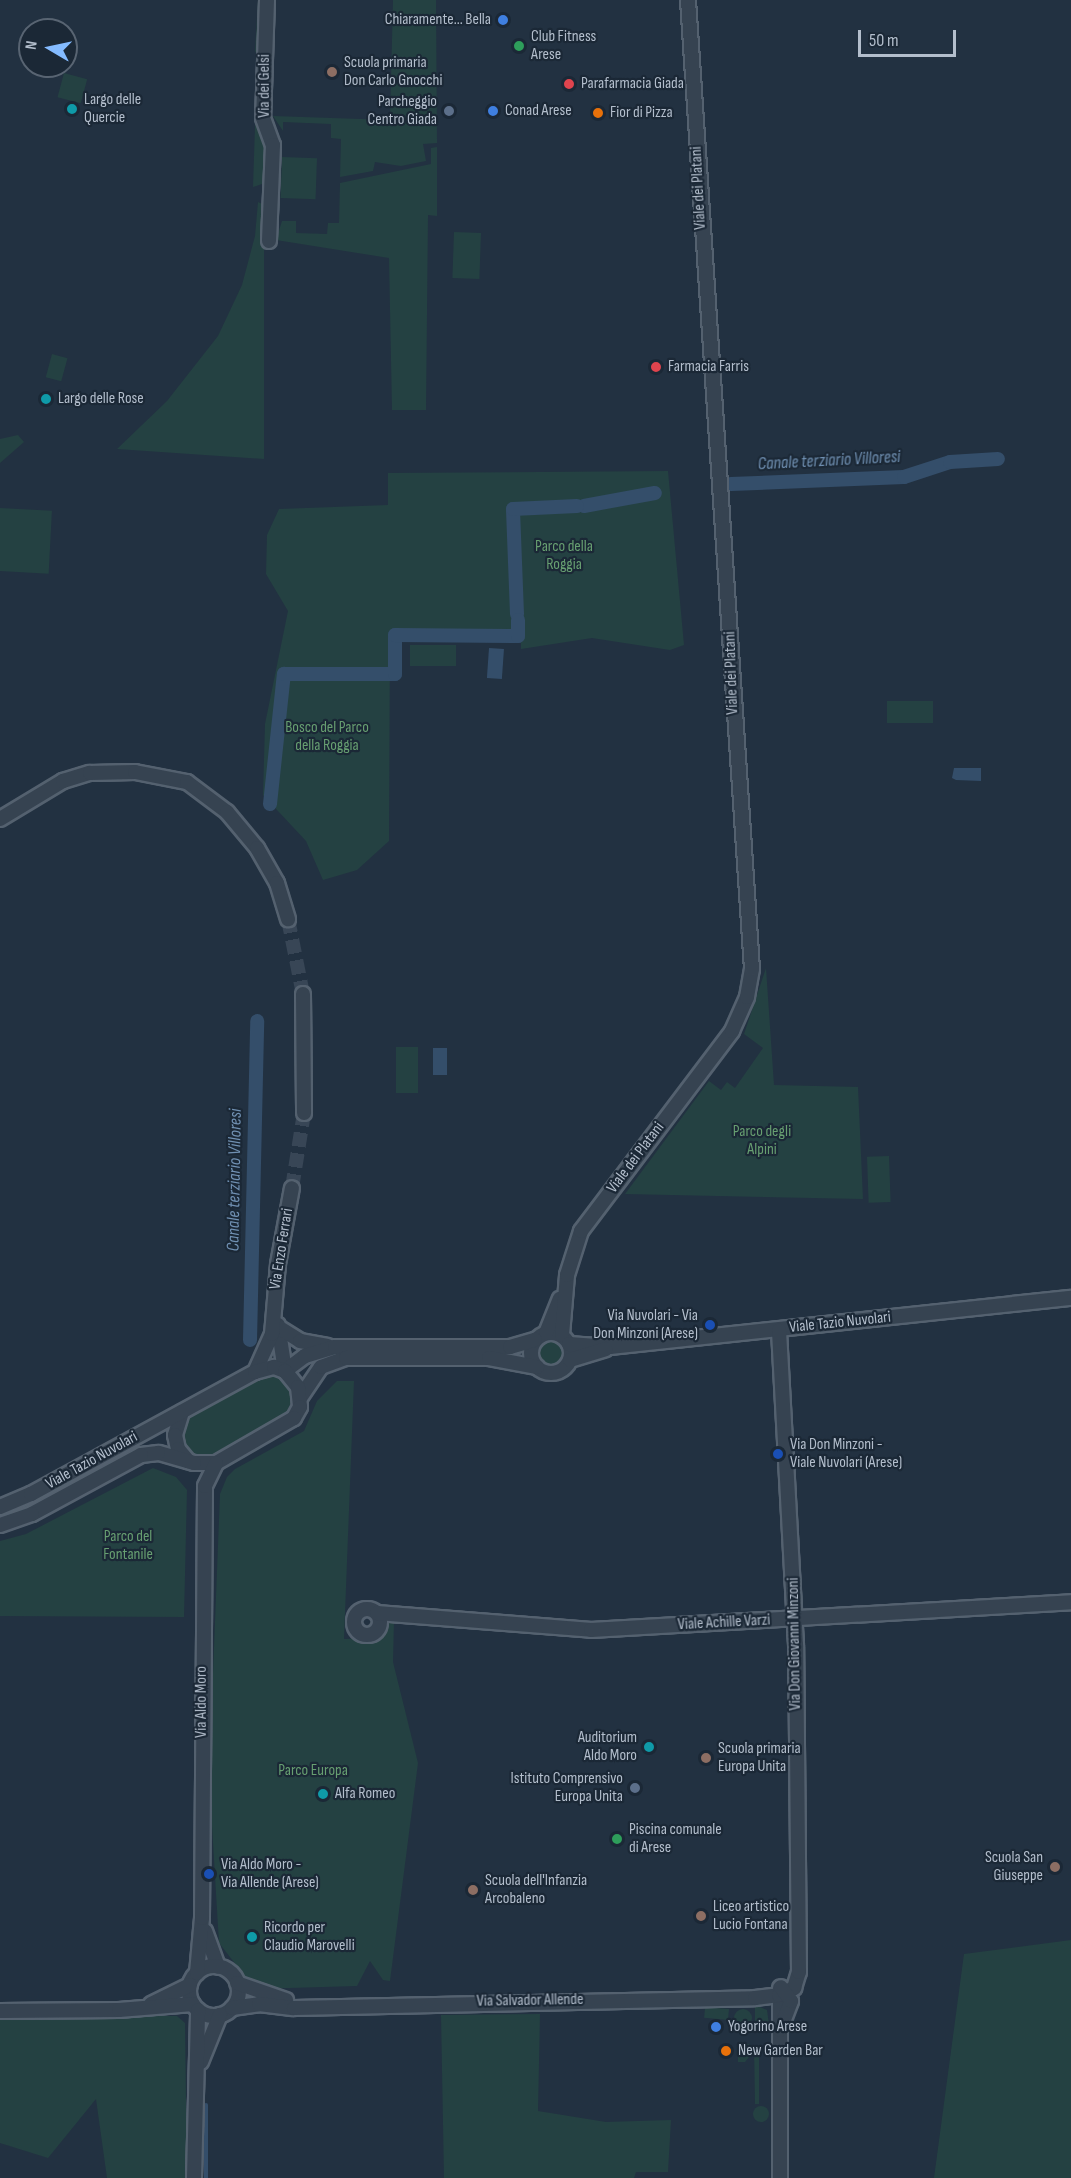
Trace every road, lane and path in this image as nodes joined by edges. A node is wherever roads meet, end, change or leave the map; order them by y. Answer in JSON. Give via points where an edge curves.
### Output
{"nodes":[{"id":1,"x":267,"y":0,"type":"edge"},
{"id":2,"x":688,"y":0,"type":"edge"},
{"id":3,"x":269,"y":242,"type":"dead end"},
{"id":4,"x":0,"y":819,"type":"edge"},
{"id":5,"x":288,"y":919,"type":"tunnel mouth"},
{"id":6,"x":303,"y":994,"type":"tunnel mouth"},
{"id":7,"x":304,"y":1113,"type":"tunnel mouth"},
{"id":8,"x":292,"y":1188,"type":"tunnel mouth"},
{"id":9,"x":565,"y":1289,"type":"junction"},
{"id":10,"x":1071,"y":1298,"type":"edge"},
{"id":11,"x":275,"y":1311,"type":"junction"},
{"id":12,"x":278,"y":1327,"type":"junction"},
{"id":13,"x":779,"y":1330,"type":"junction"},
{"id":14,"x":540,"y":1336,"type":"junction"},
{"id":15,"x":566,"y":1339,"type":"junction"},
{"id":16,"x":335,"y":1347,"type":"junction"},
{"id":17,"x":610,"y":1347,"type":"junction"},
{"id":18,"x":570,"y":1360,"type":"junction"},
{"id":19,"x":537,"y":1367,"type":"junction"},
{"id":20,"x":285,"y":1371,"type":"junction"},
{"id":21,"x":255,"y":1372,"type":"junction"},
{"id":22,"x":300,"y":1398,"type":"junction"},
{"id":23,"x":182,"y":1412,"type":"junction"},
{"id":24,"x":191,"y":1462,"type":"junction"},
{"id":25,"x":216,"y":1463,"type":"junction"},
{"id":26,"x":205,"y":1486,"type":"junction"},
{"id":27,"x":0,"y":1507,"type":"edge"},
{"id":28,"x":0,"y":1525,"type":"edge"},
{"id":29,"x":1071,"y":1602,"type":"edge"},
{"id":30,"x":377,"y":1613,"type":"dead end"},
{"id":31,"x":795,"y":1619,"type":"junction"},
{"id":32,"x":202,"y":1918,"type":"junction"},
{"id":33,"x":218,"y":1967,"type":"junction"},
{"id":34,"x":194,"y":1979,"type":"junction"},
{"id":35,"x":237,"y":1983,"type":"junction"},
{"id":36,"x":782,"y":1991,"type":"junction"},
{"id":37,"x":318,"y":2006,"type":"junction"},
{"id":38,"x":195,"y":2007,"type":"junction"},
{"id":39,"x":144,"y":2008,"type":"junction"},
{"id":40,"x":0,"y":2011,"type":"edge"},
{"id":41,"x":226,"y":2012,"type":"junction"},
{"id":42,"x":195,"y":2105,"type":"junction"},
{"id":43,"x":194,"y":2178,"type":"edge"},
{"id":44,"x":780,"y":2178,"type":"edge"}],
"edges":[{"from":1,"to":3,"type":"street","name":"Via dei Gelsi","via":[[262,118],[273,145]]},
{"from":2,"to":9,"type":"street","name":"Viale dei Platani","via":[[711,397],[720,480],[752,969],[747,997],[732,1031],[581,1231]]},
{"from":4,"to":5,"type":"street","via":[[63,781],[90,773],[135,772],[181,780],[219,804],[257,848],[277,883]]},
{"from":6,"to":7,"type":"street"},
{"from":8,"to":11,"type":"street","name":"Via Enzo Ferrari","via":[[278,1264]]},
{"from":9,"to":14,"type":"street","name":"Viale dei Platani"},
{"from":9,"to":15,"type":"street","name":"Viale dei Platani"},
{"from":10,"to":13,"type":"street","name":"Viale Tazio Nuvolari"},
{"from":11,"to":12,"type":"street","name":"Via Enzo Ferrari"},
{"from":11,"to":21,"type":"street","name":"Via Enzo Ferrari","via":[[268,1346]]},
{"from":12,"to":16,"type":"street","via":[[300,1341]]},
{"from":12,"to":20,"type":"street","name":"Via Enzo Ferrari"},
{"from":13,"to":17,"type":"street","name":"Viale Tazio Nuvolari"},
{"from":13,"to":31,"type":"street","name":"Via Don Giovanni Minzoni"},
{"from":14,"to":15,"type":"street"},
{"from":14,"to":16,"type":"street","via":[[510,1347]]},
{"from":14,"to":19,"type":"street","via":[[531,1357]]},
{"from":15,"to":17,"type":"street","name":"Viale Tazio Nuvolari"},
{"from":15,"to":18,"type":"street"},
{"from":16,"to":20,"type":"street","via":[[305,1356]]},
{"from":17,"to":18,"type":"street","name":"Viale Tazio Nuvolari"},
{"from":18,"to":19,"type":"street","via":[[555,1373]]},
{"from":19,"to":22,"type":"street","name":"Viale Tazio Nuvolari","via":[[489,1358],[345,1358],[314,1373]]},
{"from":20,"to":21,"type":"street","name":"Viale Tazio Nuvolari","via":[[274,1367]]},
{"from":20,"to":22,"type":"street","via":[[293,1378]]},
{"from":21,"to":23,"type":"street","name":"Viale Tazio Nuvolari"},
{"from":22,"to":25,"type":"street","name":"Viale Tazio Nuvolari","via":[[297,1413],[283,1426]]},
{"from":23,"to":24,"type":"street","via":[[175,1435],[178,1449]]},
{"from":23,"to":27,"type":"street","name":"Viale Tazio Nuvolari"},
{"from":24,"to":25,"type":"street","name":"Viale Tazio Nuvolari"},
{"from":24,"to":26,"type":"street","name":"Via Aldo Moro"},
{"from":24,"to":28,"type":"street","name":"Viale Tazio Nuvolari","via":[[158,1453],[141,1455],[33,1514]]},
{"from":25,"to":26,"type":"street","name":"Via Aldo Moro"},
{"from":26,"to":32,"type":"street","name":"Via Aldo Moro"},
{"from":29,"to":31,"type":"street","name":"Viale Achille Varzi"},
{"from":30,"to":31,"type":"street","name":"Viale Achille Varzi","via":[[591,1630]]},
{"from":31,"to":36,"type":"street","name":"Via Don Giovanni Minzoni","via":[[796,1959]]},
{"from":32,"to":33,"type":"street","name":"Via Aldo Moro"},
{"from":32,"to":34,"type":"street","name":"Via Aldo Moro"},
{"from":33,"to":34,"type":"street"},
{"from":33,"to":35,"type":"street","via":[[230,1973]]},
{"from":34,"to":38,"type":"street"},
{"from":34,"to":39,"type":"street"},
{"from":35,"to":37,"type":"street","name":"Via Salvador Allende"},
{"from":35,"to":41,"type":"street","via":[[238,1996]]},
{"from":36,"to":37,"type":"street","name":"Via Salvador Allende","via":[[742,1998]]},
{"from":36,"to":44,"type":"street"},
{"from":37,"to":41,"type":"street","name":"Via Salvador Allende","via":[[259,2004]]},
{"from":38,"to":39,"type":"street"},
{"from":38,"to":41,"type":"street"},
{"from":38,"to":42,"type":"street"},
{"from":39,"to":40,"type":"street"},
{"from":41,"to":42,"type":"street","via":[[202,2054]]},
{"from":42,"to":43,"type":"street"}]}
